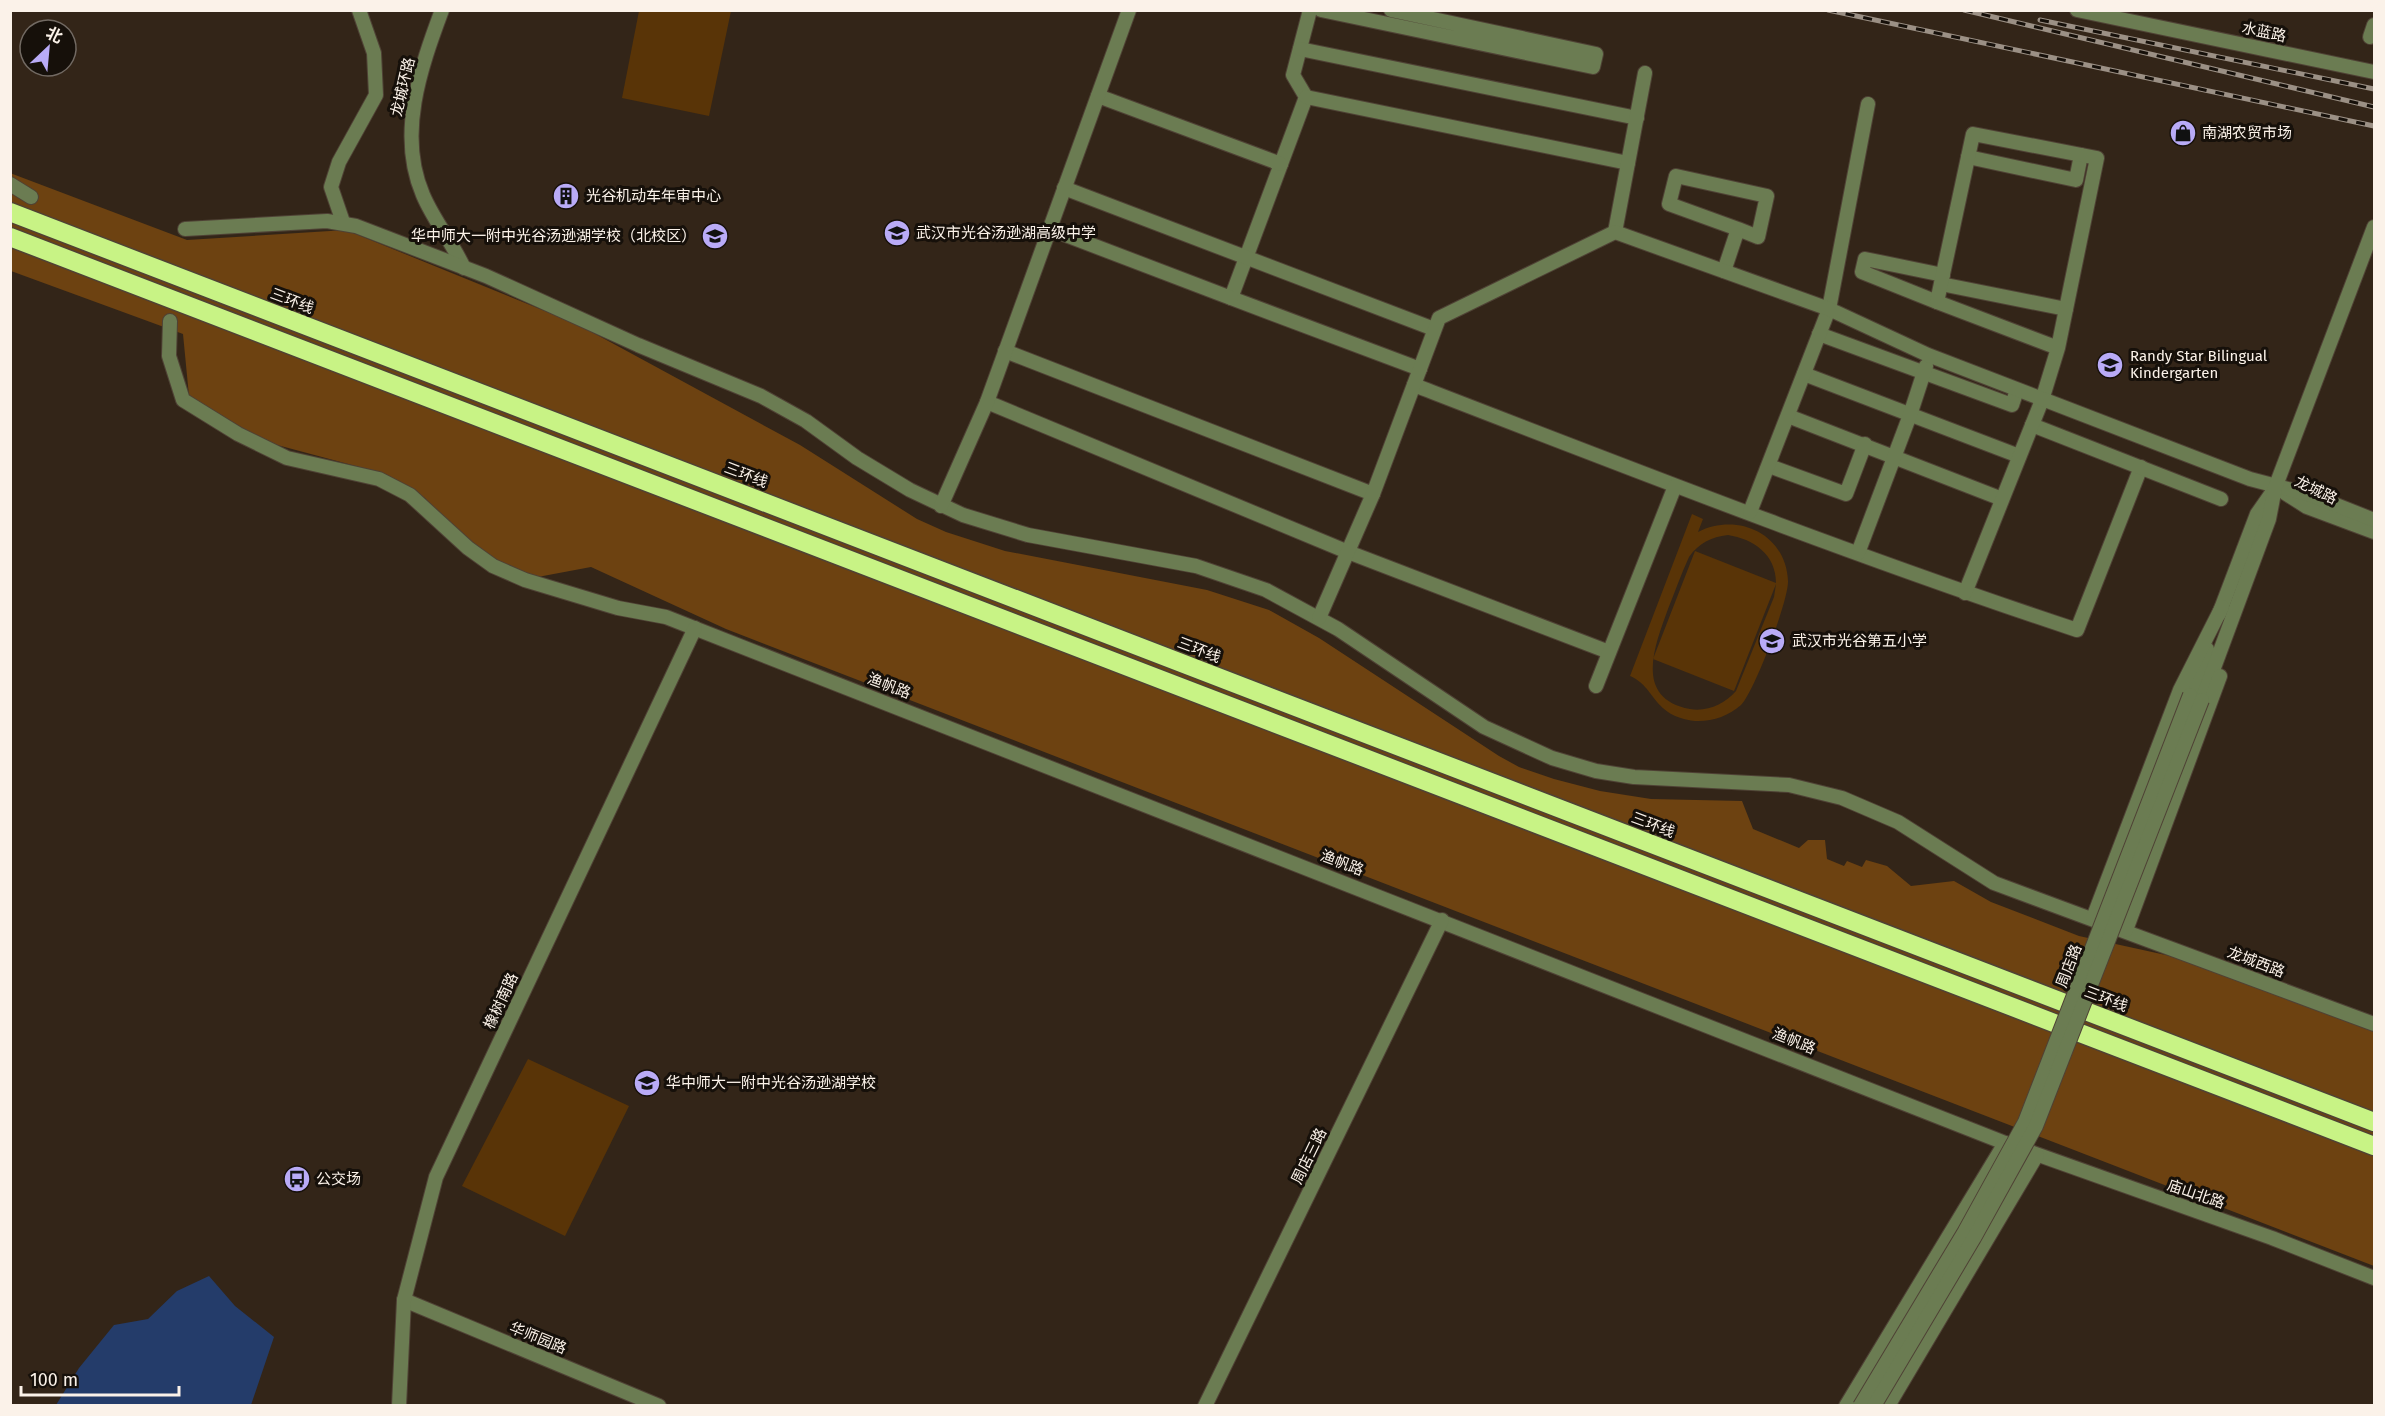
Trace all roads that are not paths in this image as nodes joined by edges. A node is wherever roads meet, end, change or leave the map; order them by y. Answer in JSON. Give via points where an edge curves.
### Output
{"nodes":[{"id":1,"x":359,"y":10,"type":"edge"},
{"id":2,"x":442,"y":10,"type":"edge"},
{"id":3,"x":1129,"y":10,"type":"edge"},
{"id":4,"x":1310,"y":10,"type":"edge"},
{"id":5,"x":1321,"y":10,"type":"edge"},
{"id":6,"x":1391,"y":10,"type":"edge"},
{"id":7,"x":2077,"y":10,"type":"edge"},
{"id":8,"x":1436,"y":27,"type":"junction"},
{"id":9,"x":1300,"y":48,"type":"junction"},
{"id":10,"x":2374,"y":70,"type":"edge"},
{"id":11,"x":1646,"y":74,"type":"dead end"},
{"id":12,"x":1098,"y":96,"type":"junction"},
{"id":13,"x":1306,"y":97,"type":"junction"},
{"id":14,"x":1868,"y":104,"type":"dead end"},
{"id":15,"x":1637,"y":118,"type":"junction"},
{"id":16,"x":2081,"y":155,"type":"junction"},
{"id":17,"x":1968,"y":157,"type":"junction"},
{"id":18,"x":1628,"y":163,"type":"junction"},
{"id":19,"x":1281,"y":164,"type":"junction"},
{"id":20,"x":10,"y":184,"type":"edge"},
{"id":21,"x":1065,"y":188,"type":"junction"},
{"id":22,"x":31,"y":197,"type":"dead end"},
{"id":23,"x":10,"y":212,"type":"edge"},
{"id":24,"x":344,"y":222,"type":"junction"},
{"id":25,"x":2374,"y":226,"type":"edge"},
{"id":26,"x":1738,"y":229,"type":"junction"},
{"id":27,"x":185,"y":230,"type":"dead end"},
{"id":28,"x":1050,"y":230,"type":"junction"},
{"id":29,"x":1615,"y":232,"type":"junction"},
{"id":30,"x":10,"y":237,"type":"edge"},
{"id":31,"x":1246,"y":258,"type":"junction"},
{"id":32,"x":1838,"y":258,"type":"junction"},
{"id":33,"x":1864,"y":264,"type":"junction"},
{"id":34,"x":464,"y":268,"type":"junction"},
{"id":35,"x":1724,"y":271,"type":"junction"},
{"id":36,"x":1942,"y":280,"type":"junction"},
{"id":37,"x":1231,"y":297,"type":"junction"},
{"id":38,"x":1937,"y":302,"type":"junction"},
{"id":39,"x":1828,"y":309,"type":"junction"},
{"id":40,"x":2066,"y":309,"type":"junction"},
{"id":41,"x":170,"y":321,"type":"dead end"},
{"id":42,"x":1434,"y":329,"type":"junction"},
{"id":43,"x":1819,"y":334,"type":"junction"},
{"id":44,"x":2058,"y":348,"type":"junction"},
{"id":45,"x":1005,"y":351,"type":"junction"},
{"id":46,"x":1928,"y":355,"type":"junction"},
{"id":47,"x":1420,"y":369,"type":"junction"},
{"id":48,"x":1804,"y":374,"type":"junction"},
{"id":49,"x":1925,"y":374,"type":"junction"},
{"id":50,"x":1414,"y":385,"type":"junction"},
{"id":51,"x":2017,"y":390,"type":"junction"},
{"id":52,"x":2042,"y":399,"type":"junction"},
{"id":53,"x":987,"y":402,"type":"junction"},
{"id":54,"x":1910,"y":415,"type":"junction"},
{"id":55,"x":1788,"y":416,"type":"junction"},
{"id":56,"x":2032,"y":425,"type":"junction"},
{"id":57,"x":1865,"y":444,"type":"junction"},
{"id":58,"x":2019,"y":456,"type":"junction"},
{"id":59,"x":1894,"y":458,"type":"junction"},
{"id":60,"x":1769,"y":466,"type":"junction"},
{"id":61,"x":2141,"y":467,"type":"junction"},
{"id":62,"x":1676,"y":486,"type":"junction"},
{"id":63,"x":2275,"y":488,"type":"junction"},
{"id":64,"x":1373,"y":494,"type":"junction"},
{"id":65,"x":2001,"y":499,"type":"junction"},
{"id":66,"x":2222,"y":499,"type":"dead end"},
{"id":67,"x":941,"y":506,"type":"junction"},
{"id":68,"x":1750,"y":512,"type":"junction"},
{"id":69,"x":2374,"y":520,"type":"edge"},
{"id":70,"x":2374,"y":532,"type":"edge"},
{"id":71,"x":1348,"y":552,"type":"junction"},
{"id":72,"x":1858,"y":553,"type":"junction"},
{"id":73,"x":1965,"y":593,"type":"junction"},
{"id":74,"x":2228,"y":609,"type":"junction"},
{"id":75,"x":1319,"y":618,"type":"junction"},
{"id":76,"x":695,"y":628,"type":"junction"},
{"id":77,"x":1609,"y":652,"type":"junction"},
{"id":78,"x":1596,"y":686,"type":"dead end"},
{"id":79,"x":2196,"y":697,"type":"junction"},
{"id":80,"x":2093,"y":918,"type":"junction"},
{"id":81,"x":1442,"y":920,"type":"junction"},
{"id":82,"x":2126,"y":930,"type":"junction"},
{"id":83,"x":2374,"y":1024,"type":"edge"},
{"id":84,"x":2374,"y":1122,"type":"edge"},
{"id":85,"x":2005,"y":1143,"type":"junction"},
{"id":86,"x":2374,"y":1146,"type":"edge"},
{"id":87,"x":2037,"y":1155,"type":"junction"},
{"id":88,"x":2374,"y":1278,"type":"edge"},
{"id":89,"x":404,"y":1300,"type":"junction"},
{"id":90,"x":399,"y":1406,"type":"edge"},
{"id":91,"x":659,"y":1406,"type":"edge"},
{"id":92,"x":1205,"y":1406,"type":"edge"},
{"id":93,"x":1846,"y":1406,"type":"edge"},
{"id":94,"x":1860,"y":1406,"type":"edge"},
{"id":95,"x":1874,"y":1406,"type":"edge"},
{"id":96,"x":1888,"y":1406,"type":"edge"}],
"edges":[{"from":1,"to":24,"type":"street","via":[[374,53],[376,95],[339,162],[331,187]]},
{"from":2,"to":34,"type":"street","name":"龙城环路","via":[[410,122],[410,149],[423,195]]},
{"from":3,"to":12,"type":"street"},
{"from":4,"to":9,"type":"street"},
{"from":5,"to":8,"type":"street"},
{"from":6,"to":8,"type":"street"},
{"from":7,"to":10,"type":"street","name":"水蓝路"},
{"from":8,"to":8,"type":"street","via":[[1593,67],[1596,54]]},
{"from":9,"to":13,"type":"street","via":[[1293,75]]},
{"from":9,"to":15,"type":"street"},
{"from":11,"to":15,"type":"street"},
{"from":12,"to":19,"type":"street"},
{"from":12,"to":21,"type":"street"},
{"from":13,"to":18,"type":"street"},
{"from":13,"to":19,"type":"street"},
{"from":14,"to":32,"type":"street"},
{"from":15,"to":18,"type":"street"},
{"from":16,"to":17,"type":"street","via":[[1973,134]]},
{"from":16,"to":17,"type":"street","via":[[2076,180]]},
{"from":16,"to":40,"type":"street","via":[[2097,158]]},
{"from":17,"to":36,"type":"street"},
{"from":18,"to":29,"type":"street"},
{"from":19,"to":31,"type":"street"},
{"from":20,"to":22,"type":"street"},
{"from":21,"to":28,"type":"street"},
{"from":21,"to":31,"type":"street"},
{"from":23,"to":84,"type":"highway","name":"三环线"},
{"from":24,"to":27,"type":"street"},
{"from":24,"to":34,"type":"street","name":"龙城西路"},
{"from":25,"to":63,"type":"street","name":"周店路"},
{"from":26,"to":26,"type":"street","via":[[1669,204],[1676,176],[1767,196],[1758,237]]},
{"from":26,"to":35,"type":"street"},
{"from":28,"to":37,"type":"street"},
{"from":28,"to":45,"type":"street"},
{"from":29,"to":35,"type":"street"},
{"from":29,"to":42,"type":"street","via":[[1438,318]]},
{"from":30,"to":86,"type":"highway"},
{"from":31,"to":37,"type":"street"},
{"from":31,"to":42,"type":"street"},
{"from":32,"to":33,"type":"street"},
{"from":32,"to":39,"type":"street"},
{"from":33,"to":36,"type":"street","via":[[1865,259]]},
{"from":33,"to":38,"type":"street","via":[[1862,272]]},
{"from":34,"to":67,"type":"street","name":"龙城西路","via":[[770,400],[857,458]]},
{"from":35,"to":39,"type":"street"},
{"from":36,"to":38,"type":"street"},
{"from":36,"to":40,"type":"street"},
{"from":37,"to":47,"type":"street"},
{"from":38,"to":44,"type":"street"},
{"from":39,"to":43,"type":"street"},
{"from":39,"to":46,"type":"street"},
{"from":40,"to":44,"type":"street"},
{"from":41,"to":76,"type":"street","name":"渔帆路","via":[[169,356],[183,400],[230,430],[287,458],[379,479],[410,495],[493,566],[525,580]]},
{"from":42,"to":47,"type":"street"},
{"from":43,"to":48,"type":"street"},
{"from":43,"to":49,"type":"street"},
{"from":44,"to":52,"type":"street"},
{"from":45,"to":53,"type":"street"},
{"from":45,"to":64,"type":"street"},
{"from":46,"to":49,"type":"street"},
{"from":46,"to":51,"type":"street"},
{"from":47,"to":50,"type":"street"},
{"from":48,"to":54,"type":"street"},
{"from":48,"to":55,"type":"street"},
{"from":49,"to":51,"type":"street","via":[[2012,405]]},
{"from":49,"to":54,"type":"street"},
{"from":50,"to":62,"type":"street"},
{"from":50,"to":64,"type":"street"},
{"from":51,"to":52,"type":"street"},
{"from":52,"to":56,"type":"street"},
{"from":52,"to":63,"type":"street"},
{"from":53,"to":67,"type":"street"},
{"from":53,"to":71,"type":"street"},
{"from":54,"to":58,"type":"street"},
{"from":54,"to":59,"type":"street"},
{"from":55,"to":57,"type":"street"},
{"from":55,"to":60,"type":"street"},
{"from":56,"to":58,"type":"street"},
{"from":56,"to":61,"type":"street"},
{"from":57,"to":59,"type":"street"},
{"from":57,"to":60,"type":"street","via":[[1846,494]]},
{"from":58,"to":65,"type":"street"},
{"from":59,"to":65,"type":"street"},
{"from":59,"to":72,"type":"street"},
{"from":60,"to":68,"type":"street"},
{"from":61,"to":66,"type":"street"},
{"from":61,"to":73,"type":"street","via":[[2078,630]]},
{"from":62,"to":68,"type":"street"},
{"from":62,"to":77,"type":"street"},
{"from":63,"to":69,"type":"street","name":"龙城路","via":[[2311,495]]},
{"from":63,"to":70,"type":"street","name":"龙城路","via":[[2307,507]]},
{"from":63,"to":74,"type":"street","name":"周店路"},
{"from":64,"to":71,"type":"street"},
{"from":65,"to":73,"type":"street"},
{"from":67,"to":75,"type":"street","name":"龙城西路","via":[[984,523],[1028,534],[1217,571],[1266,590]]},
{"from":68,"to":72,"type":"street"},
{"from":71,"to":75,"type":"street"},
{"from":71,"to":77,"type":"street"},
{"from":72,"to":73,"type":"street"},
{"from":74,"to":79,"type":"street","name":"周店路"},
{"from":74,"to":80,"type":"street","via":[[2180,690]]},
{"from":74,"to":82,"type":"street","via":[[2211,702]]},
{"from":75,"to":80,"type":"street","name":"龙城西路","via":[[1484,727],[1552,758],[1634,777],[1775,784],[1824,793],[1898,822],[1994,883]]},
{"from":76,"to":81,"type":"street","name":"渔帆路"},
{"from":76,"to":89,"type":"street","name":"橡树南路","via":[[436,1178]]},
{"from":77,"to":78,"type":"street"},
{"from":79,"to":94,"type":"street","name":"周店路","bridge":true,"via":[[2025,1122]]},
{"from":79,"to":95,"type":"street","name":"周店路","bridge":true,"via":[[2037,1126]]},
{"from":80,"to":82,"type":"street","name":"龙城西路"},
{"from":81,"to":85,"type":"street","name":"渔帆路"},
{"from":81,"to":92,"type":"street","name":"周店三路"},
{"from":82,"to":83,"type":"street","name":"龙城西路"},
{"from":85,"to":87,"type":"street","name":"庙山北路"},
{"from":85,"to":93,"type":"street"},
{"from":87,"to":88,"type":"street","name":"庙山北路"},
{"from":87,"to":96,"type":"street"},
{"from":89,"to":90,"type":"street","name":"橡树南路"},
{"from":89,"to":91,"type":"street","name":"华师园路"}]}
